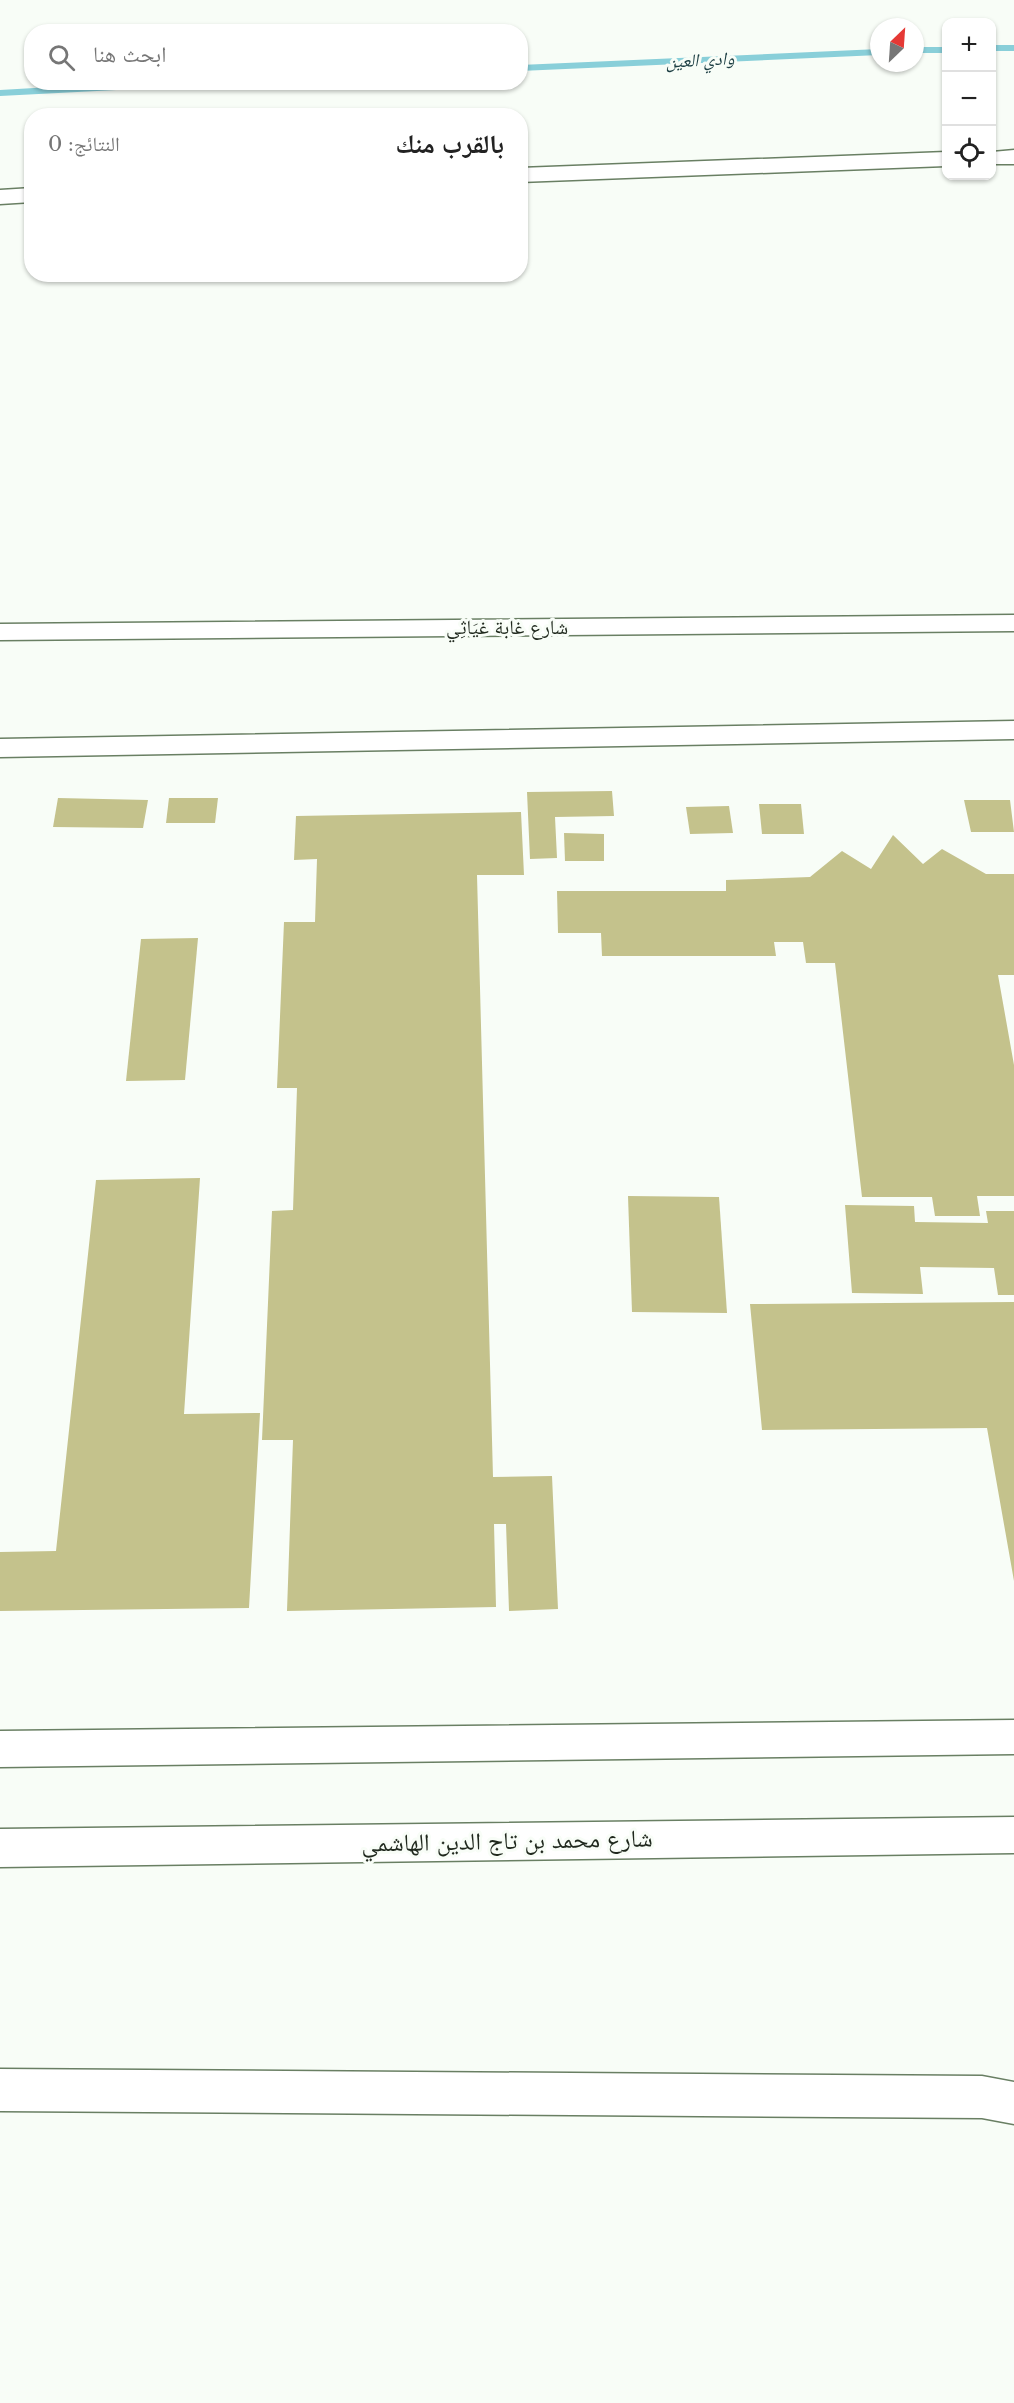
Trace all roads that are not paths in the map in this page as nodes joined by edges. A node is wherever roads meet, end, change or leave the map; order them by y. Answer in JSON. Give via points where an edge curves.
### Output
{"nodes":[{"id":1,"x":1014,"y":157,"type":"edge"},
{"id":2,"x":996,"y":158,"type":"edge"},
{"id":3,"x":942,"y":159,"type":"edge"},
{"id":4,"x":528,"y":175,"type":"edge"},
{"id":5,"x":24,"y":196,"type":"edge"},
{"id":6,"x":0,"y":197,"type":"edge"},
{"id":7,"x":1014,"y":623,"type":"edge"},
{"id":8,"x":0,"y":632,"type":"edge"},
{"id":9,"x":1014,"y":730,"type":"edge"},
{"id":10,"x":0,"y":748,"type":"edge"},
{"id":11,"x":1014,"y":1737,"type":"edge"},
{"id":12,"x":0,"y":1749,"type":"edge"},
{"id":13,"x":1014,"y":1834,"type":"edge"},
{"id":14,"x":0,"y":1848,"type":"edge"},
{"id":15,"x":0,"y":2090,"type":"edge"},
{"id":16,"x":1014,"y":2103,"type":"edge"}],
"edges":[{"from":1,"to":2,"type":"street"},
{"from":3,"to":4,"type":"street"},
{"from":5,"to":6,"type":"street"},
{"from":7,"to":8,"type":"street","name":"شارع غابة غيَاثِي"},
{"from":9,"to":10,"type":"street"},
{"from":11,"to":12,"type":"street"},
{"from":13,"to":14,"type":"street","name":"شارع محمد بن تاج الدين الهاشمي"},
{"from":15,"to":16,"type":"street","via":[[982,2097]]}]}
